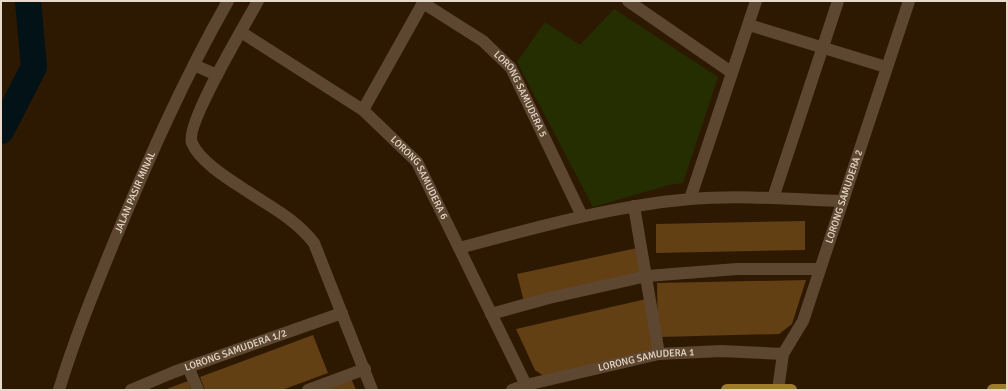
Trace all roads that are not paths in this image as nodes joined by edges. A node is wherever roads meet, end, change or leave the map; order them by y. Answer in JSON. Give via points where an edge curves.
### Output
{"nodes":[{"id":1,"x":228,"y":1,"type":"edge"},
{"id":2,"x":258,"y":1,"type":"edge"},
{"id":3,"x":628,"y":1,"type":"edge"},
{"id":4,"x":756,"y":1,"type":"edge"},
{"id":5,"x":838,"y":1,"type":"edge"},
{"id":6,"x":909,"y":1,"type":"edge"},
{"id":7,"x":423,"y":2,"type":"edge"},
{"id":8,"x":748,"y":26,"type":"junction"},
{"id":9,"x":241,"y":32,"type":"junction"},
{"id":10,"x":823,"y":48,"type":"junction"},
{"id":11,"x":194,"y":65,"type":"junction"},
{"id":12,"x":886,"y":67,"type":"junction"},
{"id":13,"x":732,"y":72,"type":"junction"},
{"id":14,"x":217,"y":75,"type":"junction"},
{"id":15,"x":363,"y":110,"type":"junction"},
{"id":16,"x":774,"y":198,"type":"junction"},
{"id":17,"x":690,"y":199,"type":"junction"},
{"id":18,"x":841,"y":201,"type":"junction"},
{"id":19,"x":634,"y":206,"type":"junction"},
{"id":20,"x":582,"y":216,"type":"junction"},
{"id":21,"x":459,"y":248,"type":"junction"},
{"id":22,"x":820,"y":269,"type":"junction"},
{"id":23,"x":647,"y":276,"type":"junction"},
{"id":24,"x":342,"y":313,"type":"junction"},
{"id":25,"x":491,"y":314,"type":"junction"},
{"id":26,"x":659,"y":354,"type":"junction"},
{"id":27,"x":783,"y":354,"type":"junction"},
{"id":28,"x":188,"y":367,"type":"junction"},
{"id":29,"x":364,"y":369,"type":"junction"},
{"id":30,"x":526,"y":385,"type":"junction"},
{"id":31,"x":59,"y":390,"type":"edge"},
{"id":32,"x":131,"y":390,"type":"edge"},
{"id":33,"x":198,"y":390,"type":"edge"},
{"id":34,"x":308,"y":390,"type":"edge"},
{"id":35,"x":372,"y":390,"type":"edge"},
{"id":36,"x":512,"y":390,"type":"edge"},
{"id":37,"x":727,"y":390,"type":"edge"},
{"id":38,"x":778,"y":390,"type":"edge"},
{"id":39,"x":790,"y":390,"type":"edge"},
{"id":40,"x":993,"y":390,"type":"edge"},
{"id":41,"x":1007,"y":390,"type":"edge"}],
"edges":[{"from":1,"to":11,"type":"street","name":"JALAN PASIR MINAL"},
{"from":2,"to":9,"type":"street"},
{"from":3,"to":13,"type":"street"},
{"from":4,"to":8,"type":"street"},
{"from":5,"to":10,"type":"street"},
{"from":6,"to":12,"type":"street","name":"LORONG SAMUDERA 2"},
{"from":7,"to":15,"type":"street"},
{"from":7,"to":20,"type":"street","name":"LORONG SAMUDERA 5","via":[[483,41],[511,68]]},
{"from":8,"to":10,"type":"street"},
{"from":8,"to":13,"type":"street"},
{"from":9,"to":14,"type":"street"},
{"from":9,"to":15,"type":"street","name":"LORONG SAMUDERA 6"},
{"from":10,"to":12,"type":"street"},
{"from":10,"to":16,"type":"street"},
{"from":11,"to":14,"type":"street"},
{"from":11,"to":31,"type":"street","name":"JALAN PASIR MINAL","via":[[99,278]]},
{"from":12,"to":18,"type":"street","name":"LORONG SAMUDERA 2"},
{"from":13,"to":17,"type":"street"},
{"from":14,"to":24,"type":"street","via":[[194,122],[190,136],[192,144],[216,170],[302,228],[314,243]]},
{"from":15,"to":21,"type":"street","name":"LORONG SAMUDERA 6","via":[[417,162]]},
{"from":16,"to":17,"type":"street"},
{"from":16,"to":18,"type":"street"},
{"from":17,"to":19,"type":"street"},
{"from":18,"to":22,"type":"street","name":"LORONG SAMUDERA 2"},
{"from":19,"to":20,"type":"street"},
{"from":19,"to":23,"type":"street"},
{"from":20,"to":21,"type":"street"},
{"from":21,"to":25,"type":"street","name":"LORONG SAMUDERA 6"},
{"from":22,"to":23,"type":"street","via":[[737,269]]},
{"from":22,"to":27,"type":"street","name":"LORONG SAMUDERA 2","via":[[802,321]]},
{"from":23,"to":25,"type":"street"},
{"from":23,"to":26,"type":"street"},
{"from":24,"to":28,"type":"street","name":"LORONG SAMUDERA 1/2"},
{"from":24,"to":29,"type":"street"},
{"from":25,"to":30,"type":"street","name":"LORONG SAMUDERA 6"},
{"from":26,"to":27,"type":"street","name":"LORONG SAMUDERA 1","via":[[721,351]]},
{"from":26,"to":30,"type":"street","name":"LORONG SAMUDERA 1"},
{"from":27,"to":38,"type":"street","name":"LORONG SAMUDERA 2"},
{"from":28,"to":32,"type":"street","name":"LORONG SAMUDERA 1/2"},
{"from":28,"to":33,"type":"street"},
{"from":29,"to":34,"type":"street"},
{"from":29,"to":35,"type":"street"},
{"from":30,"to":36,"type":"street","name":"LORONG SAMUDERA 1"},
{"from":37,"to":38,"type":"main road"},
{"from":38,"to":39,"type":"main road"},
{"from":40,"to":41,"type":"main road"}]}
